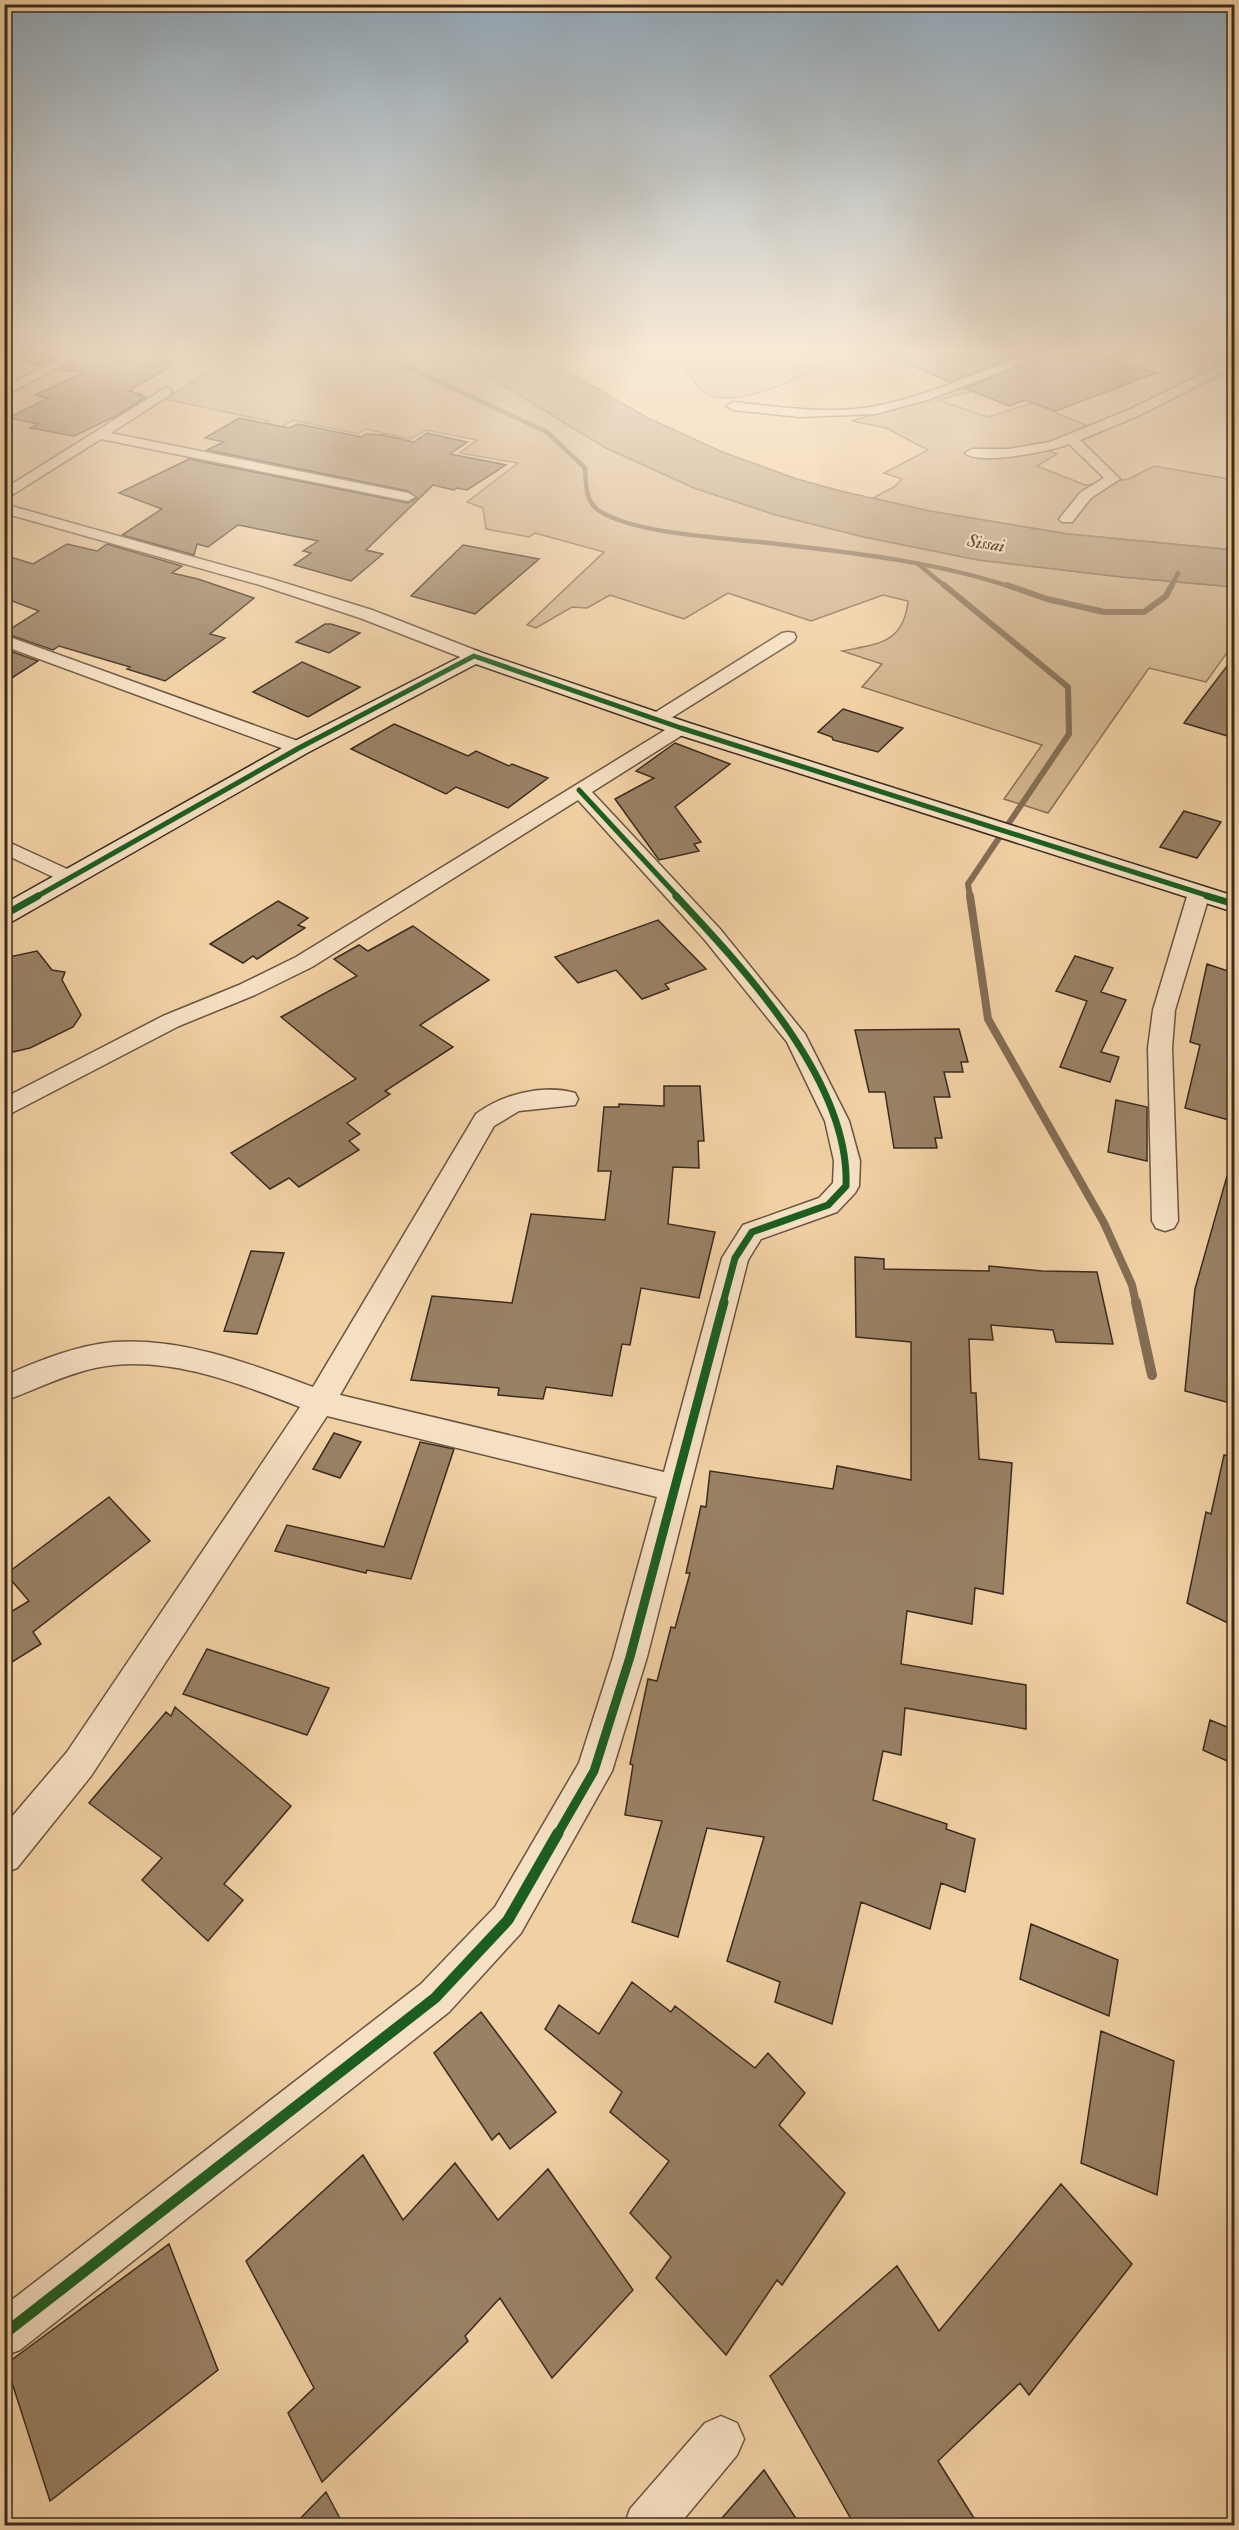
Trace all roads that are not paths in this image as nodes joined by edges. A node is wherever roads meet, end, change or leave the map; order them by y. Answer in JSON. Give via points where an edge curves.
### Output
{"nodes":[{"id":1,"x":50,"y":467,"type":"edge"},
{"id":2,"x":260,"y":467,"type":"edge"},
{"id":3,"x":1101,"y":467,"type":"edge"},
{"id":4,"x":4,"y":496,"type":"edge"},
{"id":5,"x":408,"y":497,"type":"dead end"},
{"id":6,"x":4,"y":508,"type":"edge"},
{"id":7,"x":1067,"y":519,"type":"dead end"},
{"id":8,"x":788,"y":638,"type":"dead end"},
{"id":9,"x":4,"y":640,"type":"edge"},
{"id":10,"x":474,"y":656,"type":"junction"},
{"id":11,"x":657,"y":719,"type":"junction"},
{"id":12,"x":681,"y":728,"type":"junction"},
{"id":13,"x":298,"y":748,"type":"junction"},
{"id":14,"x":579,"y":790,"type":"junction"},
{"id":15,"x":4,"y":846,"type":"edge"},
{"id":16,"x":71,"y":878,"type":"junction"},
{"id":17,"x":1199,"y":893,"type":"junction"},
{"id":18,"x":1234,"y":904,"type":"edge"},
{"id":19,"x":4,"y":915,"type":"edge"},
{"id":20,"x":566,"y":1099,"type":"dead end"},
{"id":21,"x":4,"y":1109,"type":"edge"},
{"id":22,"x":1165,"y":1221,"type":"dead end"},
{"id":23,"x":4,"y":1389,"type":"edge"},
{"id":24,"x":320,"y":1402,"type":"junction"},
{"id":25,"x":675,"y":1488,"type":"junction"},
{"id":26,"x":4,"y":1855,"type":"edge"},
{"id":27,"x":4,"y":2334,"type":"edge"},
{"id":28,"x":721,"y":2439,"type":"dead end"},
{"id":29,"x":647,"y":2526,"type":"edge"}],
"edges":[{"from":1,"to":4,"type":"street"},
{"from":2,"to":5,"type":"street"},
{"from":3,"to":7,"type":"street","via":[[1113,479],[1086,495]]},
{"from":6,"to":10,"type":"street","via":[[277,585]]},
{"from":8,"to":11,"type":"street"},
{"from":9,"to":13,"type":"street"},
{"from":10,"to":11,"type":"street"},
{"from":10,"to":13,"type":"street"},
{"from":11,"to":12,"type":"street"},
{"from":12,"to":14,"type":"street"},
{"from":12,"to":17,"type":"street"},
{"from":13,"to":16,"type":"street"},
{"from":14,"to":21,"type":"street","via":[[304,962],[171,1021]]},
{"from":14,"to":25,"type":"street","via":[[712,934],[797,1039],[837,1121],[847,1161],[846,1186],[828,1205],[752,1232],[735,1258]]},
{"from":15,"to":16,"type":"street"},
{"from":16,"to":19,"type":"street"},
{"from":17,"to":18,"type":"street"},
{"from":17,"to":22,"type":"street","via":[[1164,1010],[1160,1048]]},
{"from":20,"to":24,"type":"street","via":[[518,1101],[501,1106],[484,1120]]},
{"from":23,"to":24,"type":"street","via":[[65,1365],[110,1353],[164,1355],[224,1366]]},
{"from":24,"to":25,"type":"street"},
{"from":24,"to":26,"type":"street","via":[[79,1764]]},
{"from":25,"to":27,"type":"street","via":[[630,1657],[594,1771],[508,1920],[435,1998]]},
{"from":28,"to":29,"type":"street"}]}
